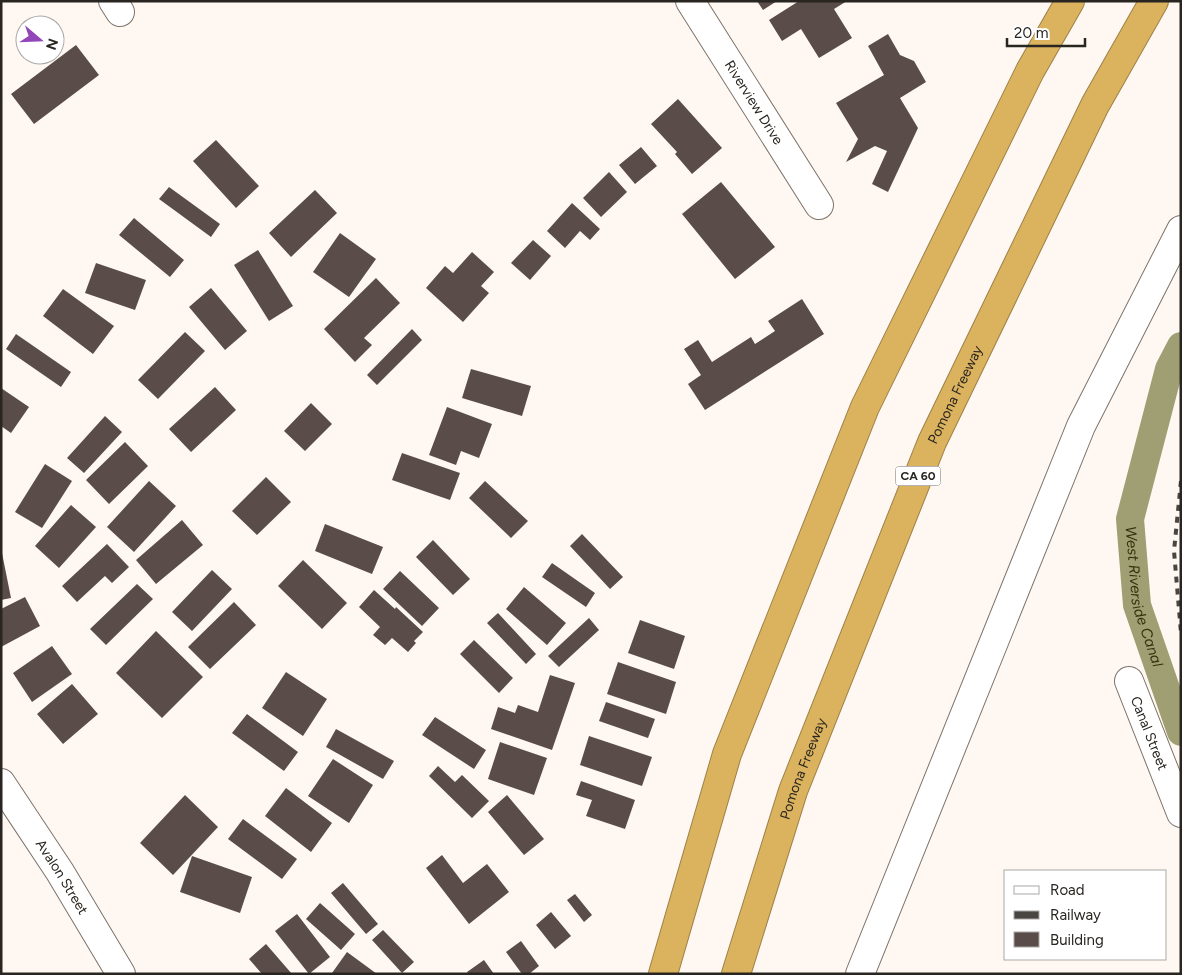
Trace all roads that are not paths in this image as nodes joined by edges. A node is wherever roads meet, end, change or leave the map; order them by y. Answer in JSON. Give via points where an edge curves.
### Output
{"nodes":[{"id":1,"x":690,"y":1,"type":"edge"},
{"id":2,"x":1070,"y":1,"type":"edge"},
{"id":3,"x":1154,"y":1,"type":"edge"},
{"id":4,"x":819,"y":205,"type":"dead end"},
{"id":5,"x":1181,"y":230,"type":"edge"},
{"id":6,"x":1128,"y":681,"type":"dead end"},
{"id":7,"x":1,"y":783,"type":"edge"},
{"id":8,"x":1181,"y":813,"type":"edge"},
{"id":9,"x":121,"y":974,"type":"edge"},
{"id":10,"x":663,"y":974,"type":"edge"},
{"id":11,"x":736,"y":974,"type":"edge"},
{"id":12,"x":860,"y":974,"type":"edge"}],
"edges":[{"from":1,"to":4,"type":"street","name":"Riverview Drive"},
{"from":2,"to":10,"type":"highway","via":[[1030,71],[865,407],[727,754]]},
{"from":3,"to":11,"type":"highway","name":"Pomona Freeway","number":"CA 60","via":[[1094,105],[932,442],[793,791]]},
{"from":5,"to":12,"type":"street","via":[[1081,426]]},
{"from":6,"to":8,"type":"street","name":"Canal Street"},
{"from":7,"to":9,"type":"street","name":"Avalon Street","via":[[60,872]]}]}
